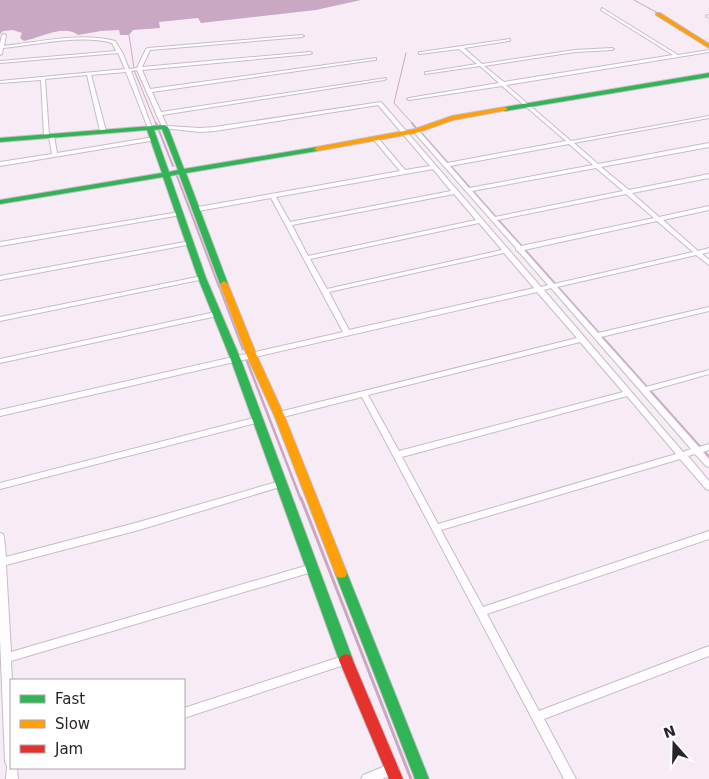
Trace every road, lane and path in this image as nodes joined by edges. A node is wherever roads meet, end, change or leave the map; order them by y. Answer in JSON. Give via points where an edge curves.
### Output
{"nodes":[{"id":1,"x":602,"y":9,"type":"dead end"},
{"id":2,"x":658,"y":14,"type":"dead end"},
{"id":3,"x":4,"y":35,"type":"dead end"},
{"id":4,"x":302,"y":36,"type":"dead end"},
{"id":5,"x":509,"y":40,"type":"dead end"},
{"id":6,"x":709,"y":46,"type":"edge"},
{"id":7,"x":2,"y":47,"type":"junction"},
{"id":8,"x":460,"y":47,"type":"junction"},
{"id":9,"x":612,"y":49,"type":"dead end"},
{"id":10,"x":709,"y":51,"type":"edge"},
{"id":11,"x":120,"y":52,"type":"junction"},
{"id":12,"x":310,"y":53,"type":"dead end"},
{"id":13,"x":421,"y":53,"type":"dead end"},
{"id":14,"x":0,"y":54,"type":"edge"},
{"id":15,"x":677,"y":56,"type":"junction"},
{"id":16,"x":374,"y":59,"type":"dead end"},
{"id":17,"x":0,"y":62,"type":"edge"},
{"id":18,"x":480,"y":65,"type":"junction"},
{"id":19,"x":139,"y":68,"type":"junction"},
{"id":20,"x":128,"y":70,"type":"junction"},
{"id":21,"x":427,"y":73,"type":"dead end"},
{"id":22,"x":89,"y":74,"type":"junction"},
{"id":23,"x":709,"y":75,"type":"edge"},
{"id":24,"x":43,"y":78,"type":"junction"},
{"id":25,"x":384,"y":79,"type":"dead end"},
{"id":26,"x":0,"y":82,"type":"edge"},
{"id":27,"x":503,"y":84,"type":"junction"},
{"id":28,"x":149,"y":91,"type":"junction"},
{"id":29,"x":409,"y":99,"type":"dead end"},
{"id":30,"x":528,"y":106,"type":"junction"},
{"id":31,"x":158,"y":114,"type":"junction"},
{"id":32,"x":709,"y":117,"type":"edge"},
{"id":33,"x":165,"y":127,"type":"junction"},
{"id":34,"x":150,"y":128,"type":"junction"},
{"id":35,"x":103,"y":131,"type":"junction"},
{"id":36,"x":416,"y":131,"type":"junction"},
{"id":37,"x":405,"y":133,"type":"junction"},
{"id":38,"x":49,"y":136,"type":"junction"},
{"id":39,"x":154,"y":139,"type":"junction"},
{"id":40,"x":376,"y":139,"type":"junction"},
{"id":41,"x":0,"y":140,"type":"edge"},
{"id":42,"x":570,"y":143,"type":"junction"},
{"id":43,"x":709,"y":144,"type":"edge"},
{"id":44,"x":55,"y":155,"type":"junction"},
{"id":45,"x":0,"y":164,"type":"edge"},
{"id":46,"x":445,"y":165,"type":"junction"},
{"id":47,"x":597,"y":166,"type":"junction"},
{"id":48,"x":433,"y":167,"type":"junction"},
{"id":49,"x":181,"y":172,"type":"junction"},
{"id":50,"x":404,"y":173,"type":"junction"},
{"id":51,"x":167,"y":174,"type":"junction"},
{"id":52,"x":709,"y":176,"type":"edge"},
{"id":53,"x":467,"y":190,"type":"junction"},
{"id":54,"x":454,"y":192,"type":"junction"},
{"id":55,"x":627,"y":192,"type":"junction"},
{"id":56,"x":273,"y":196,"type":"junction"},
{"id":57,"x":0,"y":202,"type":"edge"},
{"id":58,"x":709,"y":208,"type":"edge"},
{"id":59,"x":198,"y":209,"type":"junction"},
{"id":60,"x":179,"y":214,"type":"junction"},
{"id":61,"x":493,"y":219,"type":"junction"},
{"id":62,"x":658,"y":219,"type":"junction"},
{"id":63,"x":479,"y":222,"type":"junction"},
{"id":64,"x":288,"y":224,"type":"junction"},
{"id":65,"x":190,"y":243,"type":"junction"},
{"id":66,"x":0,"y":244,"type":"edge"},
{"id":67,"x":518,"y":249,"type":"junction"},
{"id":68,"x":709,"y":250,"type":"edge"},
{"id":69,"x":504,"y":251,"type":"junction"},
{"id":70,"x":697,"y":253,"type":"junction"},
{"id":71,"x":306,"y":258,"type":"junction"},
{"id":72,"x":709,"y":263,"type":"edge"},
{"id":73,"x":0,"y":278,"type":"edge"},
{"id":74,"x":202,"y":278,"type":"junction"},
{"id":75,"x":552,"y":286,"type":"junction"},
{"id":76,"x":538,"y":289,"type":"junction"},
{"id":77,"x":325,"y":291,"type":"junction"},
{"id":78,"x":709,"y":309,"type":"edge"},
{"id":79,"x":216,"y":314,"type":"junction"},
{"id":80,"x":0,"y":319,"type":"edge"},
{"id":81,"x":348,"y":334,"type":"junction"},
{"id":82,"x":596,"y":336,"type":"junction"},
{"id":83,"x":581,"y":339,"type":"junction"},
{"id":84,"x":252,"y":356,"type":"junction"},
{"id":85,"x":236,"y":360,"type":"junction"},
{"id":86,"x":0,"y":361,"type":"edge"},
{"id":87,"x":709,"y":372,"type":"edge"},
{"id":88,"x":637,"y":381,"type":"junction"},
{"id":89,"x":620,"y":385,"type":"junction"},
{"id":90,"x":644,"y":390,"type":"junction"},
{"id":91,"x":364,"y":394,"type":"junction"},
{"id":92,"x":629,"y":394,"type":"junction"},
{"id":93,"x":0,"y":413,"type":"edge"},
{"id":94,"x":279,"y":415,"type":"junction"},
{"id":95,"x":257,"y":420,"type":"junction"},
{"id":96,"x":709,"y":447,"type":"edge"},
{"id":97,"x":698,"y":450,"type":"junction"},
{"id":98,"x":396,"y":455,"type":"junction"},
{"id":99,"x":682,"y":455,"type":"junction"},
{"id":100,"x":709,"y":464,"type":"edge"},
{"id":101,"x":280,"y":484,"type":"junction"},
{"id":102,"x":0,"y":486,"type":"edge"},
{"id":103,"x":709,"y":487,"type":"edge"},
{"id":104,"x":435,"y":528,"type":"junction"},
{"id":105,"x":709,"y":535,"type":"edge"},
{"id":106,"x":0,"y":537,"type":"edge"},
{"id":107,"x":1,"y":562,"type":"junction"},
{"id":108,"x":312,"y":568,"type":"junction"},
{"id":109,"x":480,"y":612,"type":"junction"},
{"id":110,"x":709,"y":651,"type":"edge"},
{"id":111,"x":6,"y":658,"type":"junction"},
{"id":112,"x":346,"y":660,"type":"junction"},
{"id":113,"x":185,"y":713,"type":"edge"},
{"id":114,"x":536,"y":717,"type":"junction"},
{"id":115,"x":10,"y":721,"type":"edge"},
{"id":116,"x":394,"y":774,"type":"edge"},
{"id":117,"x":367,"y":779,"type":"edge"},
{"id":118,"x":422,"y":779,"type":"edge"},
{"id":119,"x":570,"y":779,"type":"edge"}],
"edges":[{"from":1,"to":15,"type":"street"},
{"from":2,"to":6,"type":"street"},
{"from":3,"to":7,"type":"street"},
{"from":4,"to":19,"type":"street","via":[[148,49]]},
{"from":5,"to":8,"type":"street"},
{"from":7,"to":11,"type":"street","via":[[95,38],[114,42]]},
{"from":7,"to":14,"type":"street"},
{"from":8,"to":13,"type":"street"},
{"from":8,"to":18,"type":"street"},
{"from":9,"to":18,"type":"street"},
{"from":10,"to":15,"type":"street"},
{"from":11,"to":17,"type":"street"},
{"from":11,"to":20,"type":"street"},
{"from":12,"to":19,"type":"street"},
{"from":15,"to":27,"type":"street"},
{"from":16,"to":28,"type":"street"},
{"from":18,"to":21,"type":"street"},
{"from":18,"to":27,"type":"street"},
{"from":19,"to":20,"type":"street"},
{"from":19,"to":28,"type":"street"},
{"from":20,"to":22,"type":"street"},
{"from":20,"to":34,"type":"street"},
{"from":22,"to":24,"type":"street"},
{"from":22,"to":35,"type":"street"},
{"from":23,"to":30,"type":"street"},
{"from":24,"to":26,"type":"street"},
{"from":24,"to":38,"type":"street"},
{"from":25,"to":31,"type":"street"},
{"from":27,"to":29,"type":"street"},
{"from":27,"to":30,"type":"street"},
{"from":28,"to":31,"type":"street"},
{"from":30,"to":36,"type":"street","via":[[452,118]]},
{"from":30,"to":42,"type":"street"},
{"from":31,"to":33,"type":"street"},
{"from":32,"to":42,"type":"street"},
{"from":33,"to":34,"type":"street"},
{"from":33,"to":37,"type":"street","via":[[215,129],[379,103]]},
{"from":33,"to":49,"type":"street"},
{"from":34,"to":35,"type":"street"},
{"from":34,"to":39,"type":"street"},
{"from":35,"to":38,"type":"street"},
{"from":36,"to":37,"type":"street"},
{"from":36,"to":46,"type":"street"},
{"from":37,"to":40,"type":"street"},
{"from":37,"to":48,"type":"street"},
{"from":38,"to":41,"type":"street"},
{"from":38,"to":44,"type":"street"},
{"from":39,"to":44,"type":"street"},
{"from":39,"to":51,"type":"street"},
{"from":40,"to":49,"type":"street"},
{"from":40,"to":50,"type":"street"},
{"from":42,"to":46,"type":"street"},
{"from":42,"to":47,"type":"street"},
{"from":43,"to":47,"type":"street"},
{"from":44,"to":45,"type":"street"},
{"from":46,"to":53,"type":"street"},
{"from":47,"to":53,"type":"street"},
{"from":47,"to":55,"type":"street"},
{"from":48,"to":50,"type":"street"},
{"from":48,"to":54,"type":"street"},
{"from":49,"to":51,"type":"street"},
{"from":49,"to":59,"type":"street"},
{"from":50,"to":56,"type":"street"},
{"from":51,"to":57,"type":"street"},
{"from":51,"to":60,"type":"street"},
{"from":52,"to":55,"type":"street"},
{"from":53,"to":61,"type":"street"},
{"from":54,"to":63,"type":"street"},
{"from":54,"to":64,"type":"street"},
{"from":55,"to":61,"type":"street"},
{"from":55,"to":62,"type":"street"},
{"from":56,"to":59,"type":"street"},
{"from":56,"to":64,"type":"street"},
{"from":58,"to":62,"type":"street"},
{"from":59,"to":84,"type":"street"},
{"from":60,"to":65,"type":"street"},
{"from":60,"to":66,"type":"street"},
{"from":61,"to":67,"type":"street"},
{"from":62,"to":67,"type":"street"},
{"from":62,"to":70,"type":"street"},
{"from":63,"to":69,"type":"street"},
{"from":63,"to":71,"type":"street"},
{"from":64,"to":71,"type":"street"},
{"from":65,"to":73,"type":"street"},
{"from":65,"to":74,"type":"street"},
{"from":67,"to":75,"type":"street"},
{"from":68,"to":70,"type":"street"},
{"from":69,"to":76,"type":"street"},
{"from":69,"to":77,"type":"street"},
{"from":70,"to":72,"type":"street"},
{"from":70,"to":75,"type":"street"},
{"from":71,"to":77,"type":"street"},
{"from":74,"to":79,"type":"street"},
{"from":74,"to":80,"type":"street"},
{"from":75,"to":76,"type":"street"},
{"from":75,"to":82,"type":"street"},
{"from":76,"to":81,"type":"street"},
{"from":76,"to":83,"type":"street"},
{"from":77,"to":81,"type":"street"},
{"from":78,"to":82,"type":"street"},
{"from":79,"to":85,"type":"street"},
{"from":79,"to":86,"type":"street"},
{"from":81,"to":84,"type":"street"},
{"from":82,"to":88,"type":"street"},
{"from":83,"to":89,"type":"street"},
{"from":83,"to":91,"type":"street"},
{"from":84,"to":85,"type":"street"},
{"from":84,"to":94,"type":"street"},
{"from":85,"to":93,"type":"street"},
{"from":85,"to":95,"type":"street"},
{"from":87,"to":90,"type":"street"},
{"from":88,"to":89,"type":"street"},
{"from":88,"to":90,"type":"street"},
{"from":89,"to":92,"type":"street"},
{"from":90,"to":97,"type":"street"},
{"from":91,"to":94,"type":"street"},
{"from":91,"to":98,"type":"street"},
{"from":92,"to":98,"type":"street"},
{"from":92,"to":99,"type":"street"},
{"from":94,"to":118,"type":"street"},
{"from":95,"to":101,"type":"street"},
{"from":95,"to":102,"type":"street"},
{"from":96,"to":97,"type":"street"},
{"from":97,"to":99,"type":"street"},
{"from":97,"to":100,"type":"street"},
{"from":98,"to":104,"type":"street"},
{"from":99,"to":103,"type":"street"},
{"from":99,"to":104,"type":"street"},
{"from":101,"to":107,"type":"street"},
{"from":101,"to":108,"type":"street"},
{"from":104,"to":109,"type":"street"},
{"from":105,"to":109,"type":"street"},
{"from":106,"to":107,"type":"street"},
{"from":107,"to":111,"type":"street"},
{"from":108,"to":111,"type":"street"},
{"from":108,"to":112,"type":"street"},
{"from":109,"to":114,"type":"street"},
{"from":110,"to":114,"type":"street"},
{"from":111,"to":115,"type":"street"},
{"from":112,"to":113,"type":"street"},
{"from":112,"to":116,"type":"street"},
{"from":114,"to":119,"type":"street"},
{"from":116,"to":117,"type":"street"}]}
